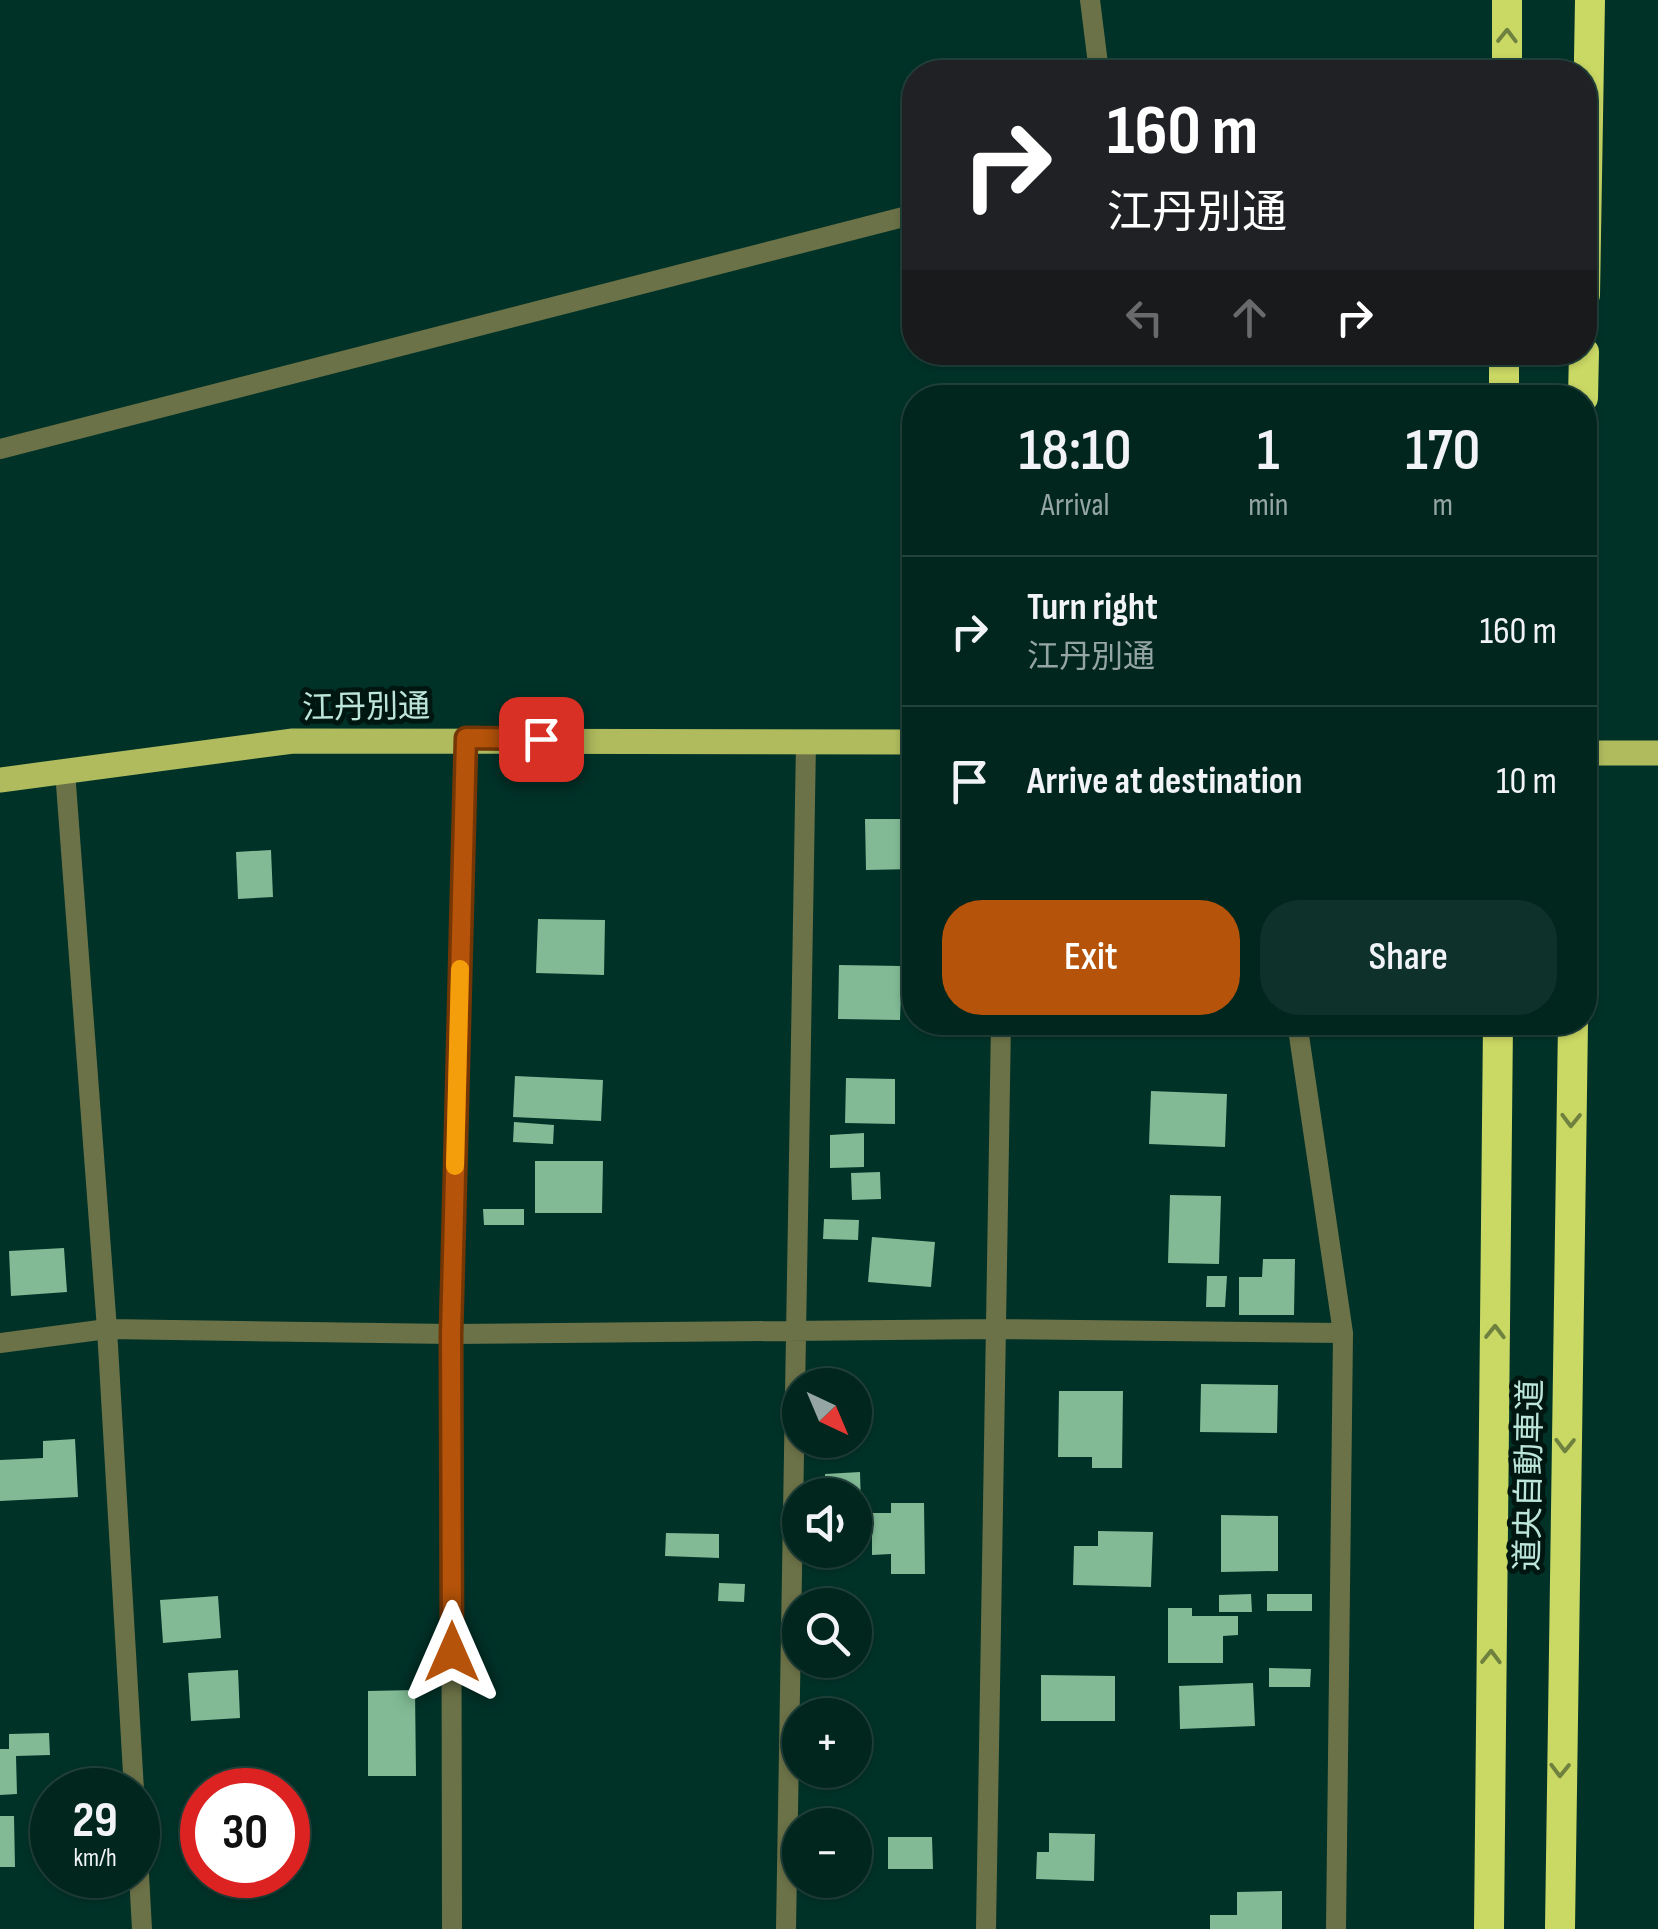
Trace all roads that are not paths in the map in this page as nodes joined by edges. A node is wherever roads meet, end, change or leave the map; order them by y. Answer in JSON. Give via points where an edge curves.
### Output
{"nodes":[{"id":1,"x":1090,"y":0,"type":"edge"},
{"id":2,"x":1508,"y":0,"type":"edge"},
{"id":3,"x":1590,"y":0,"type":"edge"},
{"id":4,"x":1098,"y":60,"type":"edge"},
{"id":5,"x":1507,"y":60,"type":"edge"},
{"id":6,"x":1589,"y":60,"type":"edge"},
{"id":7,"x":902,"y":217,"type":"edge"},
{"id":8,"x":0,"y":449,"type":"edge"},
{"id":9,"x":466,"y":738,"type":"junction"},
{"id":10,"x":806,"y":742,"type":"junction"},
{"id":11,"x":902,"y":742,"type":"edge"},
{"id":12,"x":1597,"y":753,"type":"edge"},
{"id":13,"x":1658,"y":753,"type":"edge"},
{"id":14,"x":66,"y":770,"type":"junction"},
{"id":15,"x":0,"y":780,"type":"edge"},
{"id":16,"x":1001,"y":1035,"type":"edge"},
{"id":17,"x":1299,"y":1035,"type":"edge"},
{"id":18,"x":1498,"y":1035,"type":"edge"},
{"id":19,"x":1572,"y":1035,"type":"edge"},
{"id":20,"x":107,"y":1328,"type":"junction"},
{"id":21,"x":993,"y":1330,"type":"junction"},
{"id":22,"x":799,"y":1332,"type":"junction"},
{"id":23,"x":451,"y":1334,"type":"junction"},
{"id":24,"x":1343,"y":1334,"type":"junction"},
{"id":25,"x":0,"y":1343,"type":"edge"},
{"id":26,"x":133,"y":1768,"type":"edge"},
{"id":27,"x":140,"y":1898,"type":"edge"},
{"id":28,"x":142,"y":1929,"type":"edge"},
{"id":29,"x":452,"y":1929,"type":"edge"},
{"id":30,"x":786,"y":1929,"type":"edge"},
{"id":31,"x":986,"y":1929,"type":"edge"},
{"id":32,"x":1336,"y":1929,"type":"edge"},
{"id":33,"x":1489,"y":1929,"type":"edge"},
{"id":34,"x":1560,"y":1929,"type":"edge"}],
"edges":[{"from":1,"to":4,"type":"street"},
{"from":5,"to":2,"type":"highway","one_way":true},
{"from":3,"to":6,"type":"highway"},
{"from":7,"to":8,"type":"street"},
{"from":9,"to":10,"type":"main road","name":"江丹別通"},
{"from":9,"to":14,"type":"main road","name":"江丹別通","via":[[293,741]]},
{"from":9,"to":23,"type":"street"},
{"from":10,"to":11,"type":"main road","name":"江丹別通"},
{"from":10,"to":22,"type":"street"},
{"from":12,"to":13,"type":"main road"},
{"from":14,"to":15,"type":"main road","name":"江丹別通"},
{"from":14,"to":20,"type":"street"},
{"from":16,"to":21,"type":"street"},
{"from":17,"to":24,"type":"street"},
{"from":33,"to":18,"type":"highway","name":"道央自動車道","one_way":true},
{"from":19,"to":34,"type":"highway","name":"道央自動車道","one_way":true},
{"from":20,"to":23,"type":"street"},
{"from":20,"to":25,"type":"street"},
{"from":20,"to":26,"type":"street"},
{"from":21,"to":22,"type":"street"},
{"from":21,"to":24,"type":"street"},
{"from":21,"to":31,"type":"street"},
{"from":22,"to":23,"type":"street"},
{"from":22,"to":30,"type":"street"},
{"from":23,"to":29,"type":"street"},
{"from":24,"to":32,"type":"street"},
{"from":27,"to":28,"type":"street"}]}
